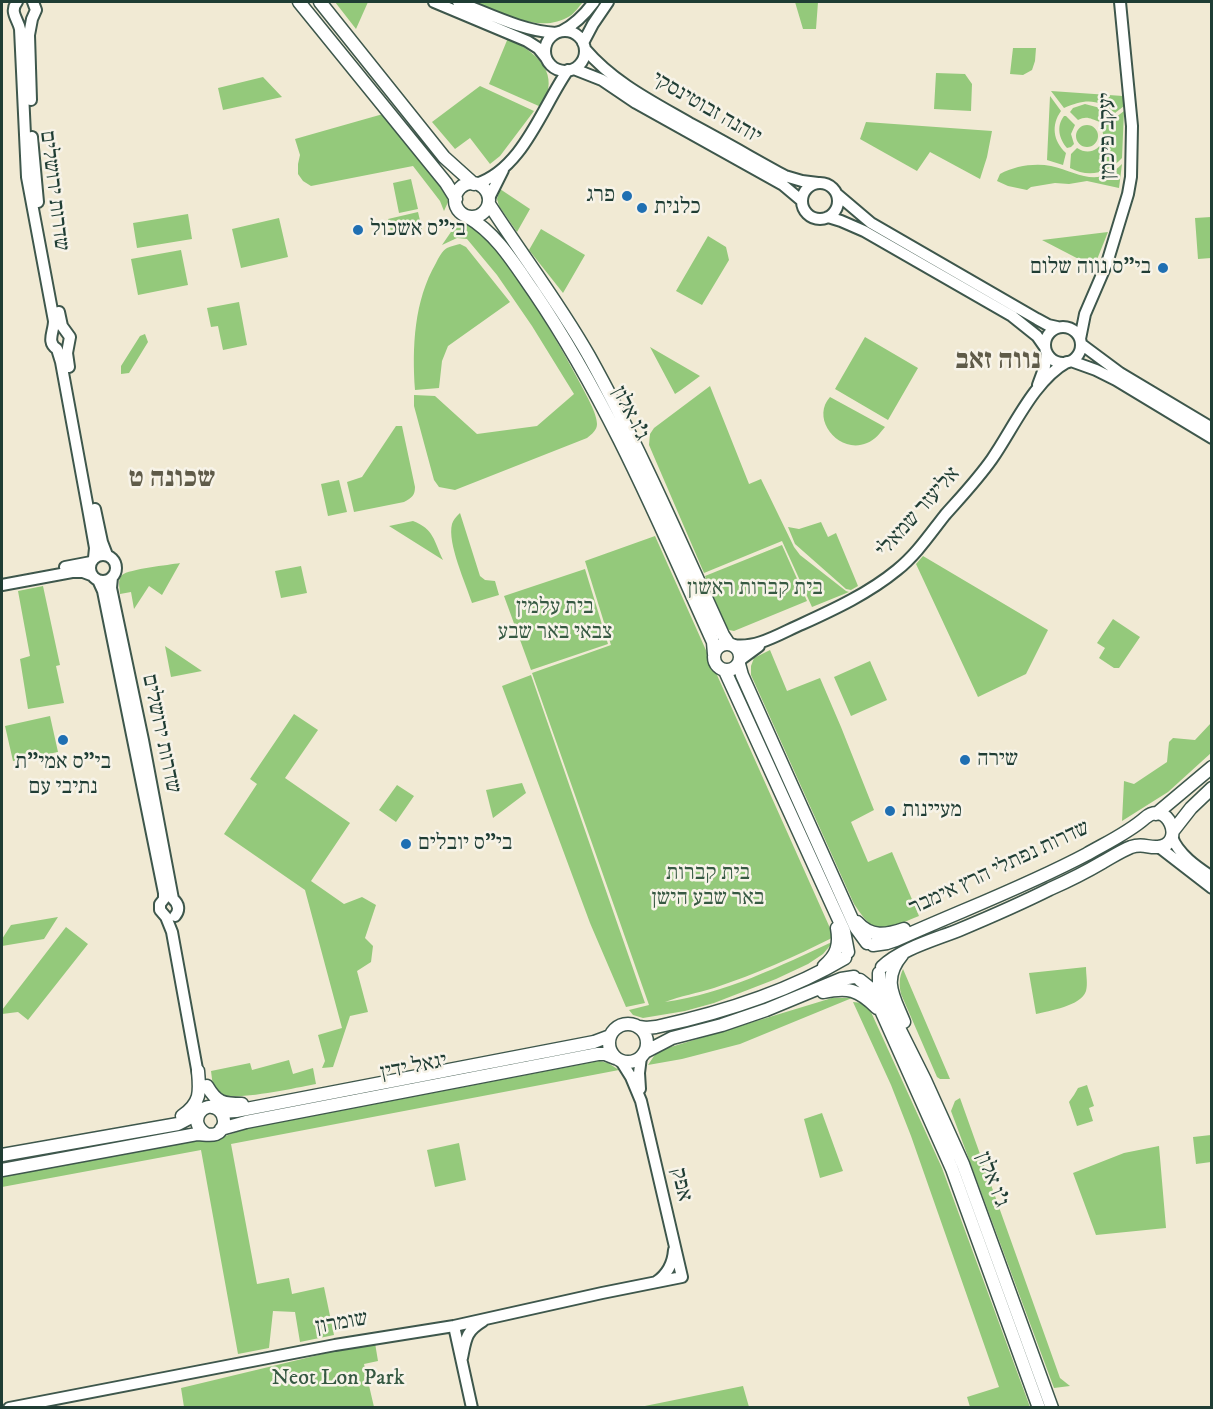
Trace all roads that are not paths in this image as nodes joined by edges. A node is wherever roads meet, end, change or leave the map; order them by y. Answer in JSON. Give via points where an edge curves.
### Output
{"nodes":[{"id":1,"x":16,"y":2,"type":"edge"},
{"id":2,"x":33,"y":2,"type":"edge"},
{"id":3,"x":298,"y":2,"type":"edge"},
{"id":4,"x":320,"y":2,"type":"edge"},
{"id":5,"x":434,"y":2,"type":"edge"},
{"id":6,"x":458,"y":2,"type":"edge"},
{"id":7,"x":594,"y":2,"type":"edge"},
{"id":8,"x":608,"y":2,"type":"edge"},
{"id":9,"x":1120,"y":2,"type":"edge"},
{"id":10,"x":17,"y":18,"type":"junction"},
{"id":11,"x":32,"y":19,"type":"junction"},
{"id":12,"x":559,"y":32,"type":"junction"},
{"id":13,"x":584,"y":46,"type":"junction"},
{"id":14,"x":548,"y":61,"type":"junction"},
{"id":15,"x":571,"y":70,"type":"junction"},
{"id":16,"x":551,"y":99,"type":"junction"},
{"id":17,"x":506,"y":165,"type":"junction"},
{"id":18,"x":818,"y":183,"type":"junction"},
{"id":19,"x":475,"y":184,"type":"junction"},
{"id":20,"x":838,"y":195,"type":"junction"},
{"id":21,"x":456,"y":199,"type":"junction"},
{"id":22,"x":489,"y":201,"type":"junction"},
{"id":23,"x":802,"y":201,"type":"junction"},
{"id":24,"x":468,"y":217,"type":"junction"},
{"id":25,"x":828,"y":217,"type":"junction"},
{"id":26,"x":1090,"y":299,"type":"junction"},
{"id":27,"x":1058,"y":327,"type":"junction"},
{"id":28,"x":65,"y":331,"type":"junction"},
{"id":29,"x":53,"y":333,"type":"junction"},
{"id":30,"x":1081,"y":341,"type":"junction"},
{"id":31,"x":63,"y":347,"type":"junction"},
{"id":32,"x":1046,"y":350,"type":"junction"},
{"id":33,"x":1069,"y":362,"type":"junction"},
{"id":34,"x":1034,"y":394,"type":"junction"},
{"id":35,"x":1212,"y":428,"type":"edge"},
{"id":36,"x":1212,"y":438,"type":"edge"},
{"id":37,"x":107,"y":555,"type":"junction"},
{"id":38,"x":92,"y":560,"type":"junction"},
{"id":39,"x":95,"y":577,"type":"junction"},
{"id":40,"x":112,"y":577,"type":"junction"},
{"id":41,"x":2,"y":579,"type":"edge"},
{"id":42,"x":2,"y":585,"type":"edge"},
{"id":43,"x":769,"y":638,"type":"junction"},
{"id":44,"x":731,"y":645,"type":"junction"},
{"id":45,"x":714,"y":654,"type":"junction"},
{"id":46,"x":740,"y":662,"type":"junction"},
{"id":47,"x":725,"y":670,"type":"junction"},
{"id":48,"x":1212,"y":767,"type":"edge"},
{"id":49,"x":1212,"y":788,"type":"edge"},
{"id":50,"x":1155,"y":813,"type":"junction"},
{"id":51,"x":1142,"y":822,"type":"junction"},
{"id":52,"x":1172,"y":834,"type":"junction"},
{"id":53,"x":1154,"y":846,"type":"junction"},
{"id":54,"x":1212,"y":877,"type":"edge"},
{"id":55,"x":1212,"y":888,"type":"edge"},
{"id":56,"x":169,"y":899,"type":"junction"},
{"id":57,"x":833,"y":907,"type":"junction"},
{"id":58,"x":965,"y":910,"type":"junction"},
{"id":59,"x":848,"y":912,"type":"junction"},
{"id":60,"x":170,"y":916,"type":"junction"},
{"id":61,"x":870,"y":944,"type":"junction"},
{"id":62,"x":904,"y":952,"type":"junction"},
{"id":63,"x":847,"y":955,"type":"junction"},
{"id":64,"x":880,"y":970,"type":"junction"},
{"id":65,"x":857,"y":979,"type":"junction"},
{"id":66,"x":802,"y":980,"type":"junction"},
{"id":67,"x":798,"y":997,"type":"junction"},
{"id":68,"x":881,"y":1011,"type":"junction"},
{"id":69,"x":639,"y":1027,"type":"junction"},
{"id":70,"x":610,"y":1036,"type":"junction"},
{"id":71,"x":644,"y":1054,"type":"junction"},
{"id":72,"x":618,"y":1060,"type":"junction"},
{"id":73,"x":198,"y":1071,"type":"junction"},
{"id":74,"x":925,"y":1080,"type":"junction"},
{"id":75,"x":207,"y":1086,"type":"junction"},
{"id":76,"x":641,"y":1101,"type":"junction"},
{"id":77,"x":279,"y":1103,"type":"junction"},
{"id":78,"x":218,"y":1110,"type":"junction"},
{"id":79,"x":200,"y":1112,"type":"junction"},
{"id":80,"x":150,"y":1129,"type":"junction"},
{"id":81,"x":221,"y":1129,"type":"junction"},
{"id":82,"x":206,"y":1134,"type":"junction"},
{"id":83,"x":2,"y":1155,"type":"edge"},
{"id":84,"x":2,"y":1170,"type":"edge"},
{"id":85,"x":674,"y":1244,"type":"junction"},
{"id":86,"x":682,"y":1277,"type":"joint"},
{"id":87,"x":652,"y":1283,"type":"junction"},
{"id":88,"x":487,"y":1318,"type":"junction"},
{"id":89,"x":454,"y":1326,"type":"junction"},
{"id":90,"x":462,"y":1361,"type":"junction"},
{"id":91,"x":9,"y":1407,"type":"edge"},
{"id":92,"x":472,"y":1407,"type":"edge"},
{"id":93,"x":1039,"y":1407,"type":"edge"},
{"id":94,"x":1052,"y":1407,"type":"edge"}],
"edges":[{"from":1,"to":10,"type":"street","name":"שדרות ירושלים","via":[[13,11]]},
{"from":2,"to":11,"type":"street","name":"שדרות ירושלים","via":[[36,10]]},
{"from":3,"to":21,"type":"main road"},
{"from":4,"to":19,"type":"main road","via":[[444,157]]},
{"from":5,"to":14,"type":"street","via":[[527,41]]},
{"from":6,"to":12,"type":"street","via":[[521,26]]},
{"from":7,"to":12,"type":"street","via":[[578,21]]},
{"from":8,"to":13,"type":"street"},
{"from":9,"to":26,"type":"street","name":"יעקב פיכמן","via":[[1132,126],[1131,177],[1107,263]]},
{"from":10,"to":11,"type":"street"},
{"from":10,"to":29,"type":"street","name":"שדרות ירושלים","via":[[27,177]]},
{"from":11,"to":28,"type":"street","name":"שדרות ירושלים","via":[[28,35],[38,201]]},
{"from":12,"to":13,"type":"street","via":[[575,33]]},
{"from":12,"to":14,"type":"street","via":[[548,40]]},
{"from":13,"to":15,"type":"street","via":[[582,61]]},
{"from":13,"to":18,"type":"street","name":"יוהנה זבוטינסקי","via":[[612,76],[641,95],[786,176]]},
{"from":14,"to":15,"type":"street","via":[[562,70]]},
{"from":14,"to":16,"type":"street","via":[[554,80]]},
{"from":15,"to":16,"type":"street"},
{"from":15,"to":23,"type":"street","name":"יוהנה זבוטינסקי","via":[[602,80],[783,185]]},
{"from":16,"to":17,"type":"street"},
{"from":17,"to":19,"type":"street"},
{"from":17,"to":22,"type":"street"},
{"from":18,"to":20,"type":"street","via":[[833,187]]},
{"from":18,"to":23,"type":"street","via":[[808,187]]},
{"from":19,"to":21,"type":"main road","via":[[464,186]]},
{"from":19,"to":22,"type":"main road","via":[[485,189]]},
{"from":20,"to":25,"type":"street","via":[[836,210]]},
{"from":20,"to":27,"type":"street","via":[[891,236],[1048,325]]},
{"from":21,"to":24,"type":"main road","via":[[459,211]]},
{"from":22,"to":24,"type":"main road","via":[[483,213]]},
{"from":22,"to":44,"type":"main road","name":"ג'ו אלון","via":[[588,355]]},
{"from":23,"to":25,"type":"street","via":[[805,211],[813,217]]},
{"from":24,"to":45,"type":"main road","name":"ג'ו אלון","via":[[487,230],[502,248],[578,361],[634,469],[713,642]]},
{"from":25,"to":32,"type":"street","via":[[864,231],[1012,316],[1037,336]]},
{"from":26,"to":27,"type":"street","name":"יעקב פיכמן","via":[[1077,316]]},
{"from":26,"to":30,"type":"street","name":"יעקב פיכמן"},
{"from":27,"to":30,"type":"street","via":[[1070,328]]},
{"from":27,"to":32,"type":"street","via":[[1047,335]]},
{"from":28,"to":29,"type":"street"},
{"from":28,"to":31,"type":"street","via":[[70,337]]},
{"from":29,"to":31,"type":"street","via":[[53,346]]},
{"from":30,"to":33,"type":"street","via":[[1078,354]]},
{"from":30,"to":35,"type":"street","via":[[1120,373]]},
{"from":31,"to":37,"type":"street"},
{"from":31,"to":38,"type":"street","via":[[63,373],[95,548]]},
{"from":32,"to":33,"type":"street","via":[[1053,360]]},
{"from":32,"to":34,"type":"street","name":"אליעזר שמאלי"},
{"from":33,"to":34,"type":"street","name":"אליעזר שמאלי"},
{"from":33,"to":36,"type":"street","via":[[1106,375]]},
{"from":34,"to":43,"type":"street","name":"אליעזר שמאלי","via":[[991,460],[898,569],[843,605]]},
{"from":37,"to":38,"type":"street"},
{"from":37,"to":40,"type":"street","via":[[116,565]]},
{"from":38,"to":39,"type":"street","via":[[90,568]]},
{"from":38,"to":41,"type":"street"},
{"from":39,"to":40,"type":"street","via":[[105,581]]},
{"from":39,"to":42,"type":"street","via":[[72,572]]},
{"from":39,"to":56,"type":"street","name":"שדרות ירושלים","via":[[104,591],[164,893]]},
{"from":40,"to":56,"type":"street","name":"שדרות ירושלים"},
{"from":43,"to":44,"type":"street","name":"אליעזר שמאלי","via":[[747,646]]},
{"from":43,"to":46,"type":"street","name":"אליעזר שמאלי"},
{"from":44,"to":45,"type":"main road","via":[[718,647]]},
{"from":44,"to":46,"type":"main road","via":[[740,652]]},
{"from":45,"to":47,"type":"main road","via":[[717,666]]},
{"from":46,"to":47,"type":"main road"},
{"from":46,"to":59,"type":"main road","via":[[742,675]]},
{"from":47,"to":57,"type":"main road"},
{"from":48,"to":50,"type":"main road"},
{"from":49,"to":52,"type":"main road"},
{"from":50,"to":51,"type":"main road"},
{"from":50,"to":52,"type":"main road","via":[[1168,819]]},
{"from":51,"to":53,"type":"main road","via":[[1140,835],[1144,842]]},
{"from":51,"to":58,"type":"main road","name":"שדרות נפתלי הרץ אימבר","via":[[1067,865]]},
{"from":52,"to":53,"type":"main road","via":[[1167,843]]},
{"from":52,"to":54,"type":"street","via":[[1178,849]]},
{"from":53,"to":55,"type":"street"},
{"from":53,"to":62,"type":"main road","name":"שדרות נפתלי הרץ אימבר","via":[[1125,849],[989,918]]},
{"from":56,"to":60,"type":"street","via":[[178,908]]},
{"from":56,"to":60,"type":"street","via":[[159,907],[161,913]]},
{"from":57,"to":63,"type":"main road","via":[[844,932]]},
{"from":57,"to":66,"type":"main road","via":[[839,939],[835,953]]},
{"from":58,"to":59,"type":"main road","via":[[879,935],[860,926]]},
{"from":58,"to":61,"type":"main road","name":"שדרות נפתלי הרץ אימבר","via":[[896,940]]},
{"from":59,"to":61,"type":"main road"},
{"from":60,"to":73,"type":"street"},
{"from":60,"to":75,"type":"street"},
{"from":61,"to":63,"type":"main road","via":[[856,944]]},
{"from":61,"to":64,"type":"main road","via":[[881,954]]},
{"from":62,"to":64,"type":"main road","name":"שדרות נפתלי הרץ אימבר"},
{"from":62,"to":74,"type":"main road","via":[[893,967],[890,983]]},
{"from":63,"to":65,"type":"main road","via":[[847,969]]},
{"from":63,"to":66,"type":"main road"},
{"from":64,"to":65,"type":"main road","via":[[871,979]]},
{"from":64,"to":74,"type":"main road","name":"ג'ו אלון","via":[[882,994]]},
{"from":65,"to":67,"type":"main road","via":[[841,979]]},
{"from":65,"to":68,"type":"main road","name":"ג'ו אלון","via":[[870,988]]},
{"from":66,"to":69,"type":"main road","via":[[718,1011],[656,1027]]},
{"from":67,"to":68,"type":"main road","via":[[849,989],[862,994]]},
{"from":67,"to":71,"type":"main road","via":[[722,1025],[672,1038]]},
{"from":68,"to":93,"type":"main road","name":"ג'ו אלון","via":[[952,1169]]},
{"from":69,"to":70,"type":"main road","via":[[624,1024]]},
{"from":69,"to":71,"type":"main road","via":[[647,1041]]},
{"from":70,"to":72,"type":"main road","via":[[609,1048]]},
{"from":70,"to":77,"type":"main road","name":"יגאל ידין"},
{"from":71,"to":72,"type":"main road","via":[[632,1062]]},
{"from":71,"to":76,"type":"street","name":"אפק","via":[[639,1073]]},
{"from":72,"to":76,"type":"street","name":"אפק","via":[[631,1077]]},
{"from":72,"to":81,"type":"main road","name":"יגאל ידין","via":[[598,1054]]},
{"from":73,"to":79,"type":"street","via":[[203,1098]]},
{"from":73,"to":80,"type":"main road","via":[[199,1093],[193,1108],[180,1118]]},
{"from":74,"to":94,"type":"main road","name":"ג'ו אלון","via":[[963,1164]]},
{"from":75,"to":77,"type":"main road","via":[[214,1098],[223,1103]]},
{"from":75,"to":78,"type":"street"},
{"from":76,"to":85,"type":"street","name":"אפק"},
{"from":77,"to":78,"type":"main road","name":"יגאל ידין","via":[[236,1111]]},
{"from":78,"to":79,"type":"main road","via":[[208,1107]]},
{"from":78,"to":81,"type":"main road","via":[[224,1120]]},
{"from":79,"to":80,"type":"main road","via":[[178,1124]]},
{"from":79,"to":82,"type":"main road","via":[[197,1125]]},
{"from":80,"to":83,"type":"main road"},
{"from":81,"to":82,"type":"main road"},
{"from":82,"to":84,"type":"main road"},
{"from":85,"to":86,"type":"street","name":"אפק"},
{"from":85,"to":87,"type":"street","via":[[668,1271]]},
{"from":86,"to":87,"type":"street","name":"שומרון"},
{"from":87,"to":88,"type":"street","name":"שומרון"},
{"from":88,"to":89,"type":"street","name":"שומרון"},
{"from":88,"to":90,"type":"street","via":[[469,1332]]},
{"from":89,"to":90,"type":"street"},
{"from":89,"to":91,"type":"street","name":"שומרון"},
{"from":90,"to":92,"type":"street"}]}
